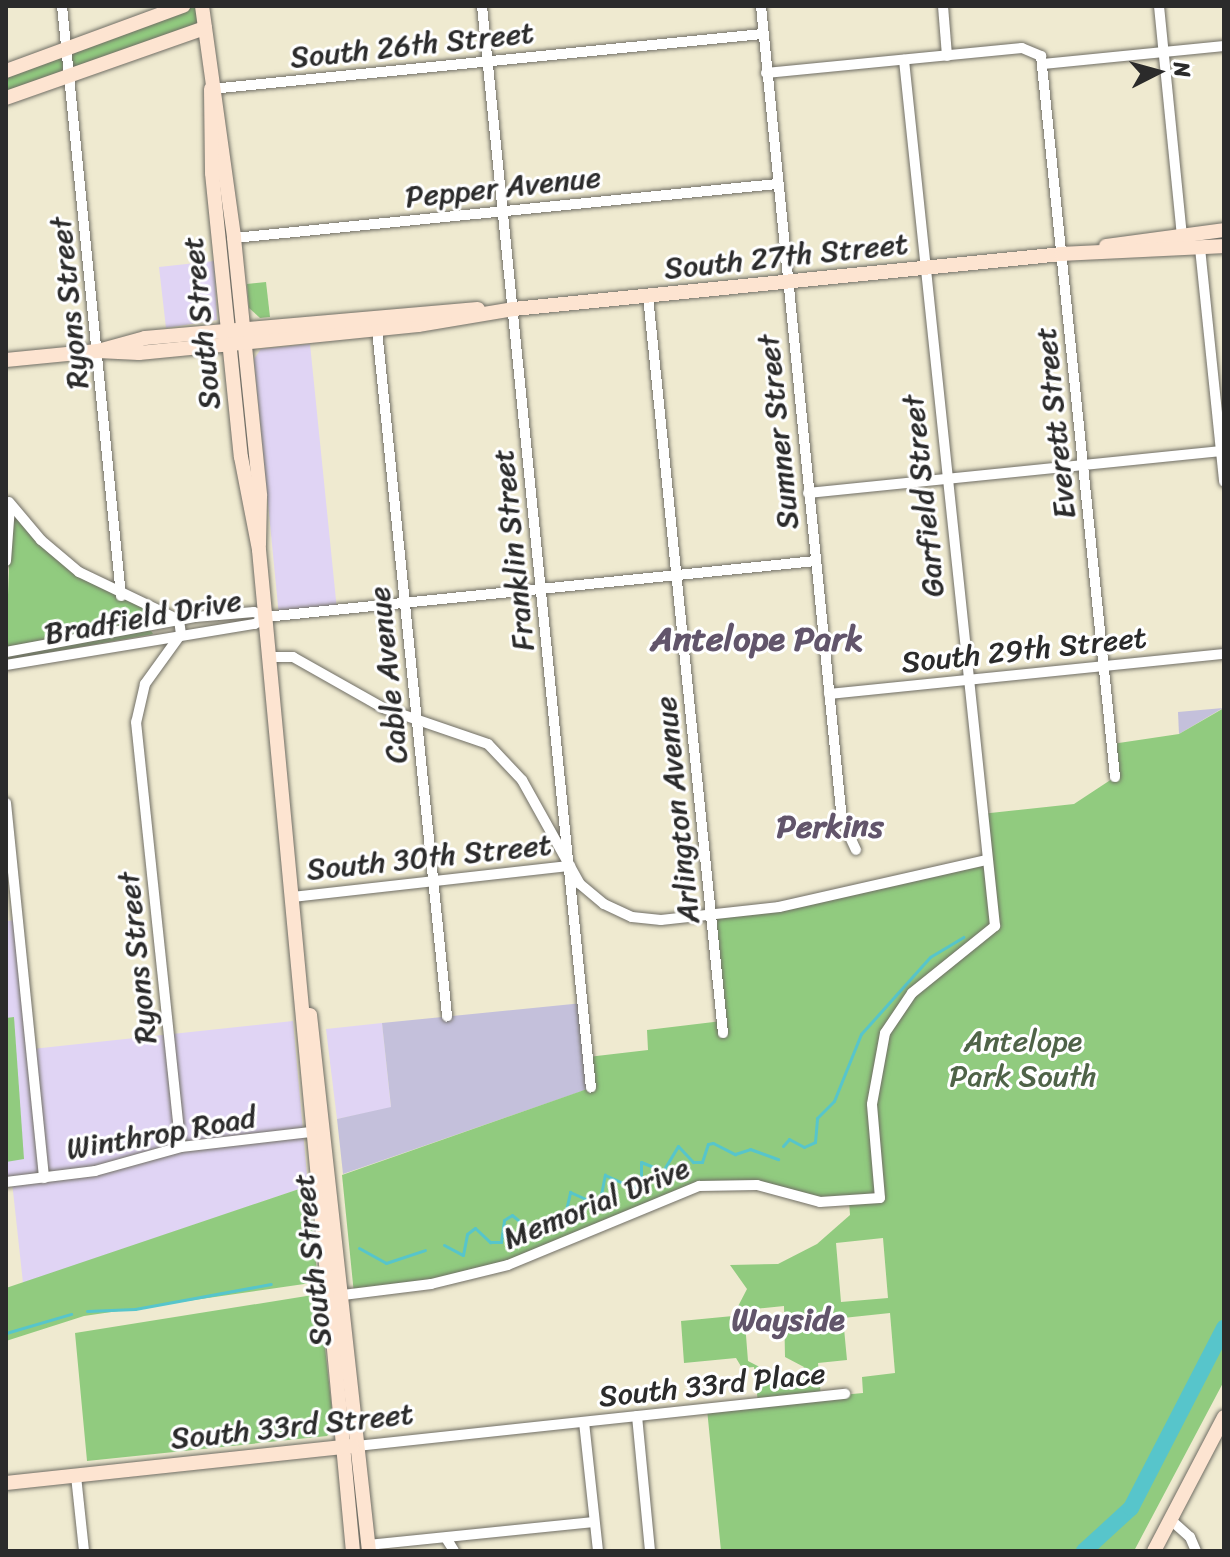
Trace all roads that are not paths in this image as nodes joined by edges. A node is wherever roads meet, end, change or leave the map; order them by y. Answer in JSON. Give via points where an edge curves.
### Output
{"nodes":[{"id":1,"x":62,"y":6,"type":"edge"},
{"id":2,"x":183,"y":6,"type":"edge"},
{"id":3,"x":202,"y":6,"type":"edge"},
{"id":4,"x":482,"y":6,"type":"edge"},
{"id":5,"x":761,"y":6,"type":"edge"},
{"id":6,"x":943,"y":6,"type":"edge"},
{"id":7,"x":1159,"y":6,"type":"edge"},
{"id":8,"x":205,"y":28,"type":"junction"},
{"id":9,"x":762,"y":34,"type":"junction"},
{"id":10,"x":1224,"y":46,"type":"edge"},
{"id":11,"x":67,"y":49,"type":"junction"},
{"id":12,"x":1164,"y":52,"type":"junction"},
{"id":13,"x":947,"y":56,"type":"junction"},
{"id":14,"x":904,"y":60,"type":"junction"},
{"id":15,"x":488,"y":62,"type":"junction"},
{"id":16,"x":1043,"y":64,"type":"junction"},
{"id":17,"x":6,"y":71,"type":"edge"},
{"id":18,"x":766,"y":73,"type":"junction"},
{"id":19,"x":69,"y":75,"type":"junction"},
{"id":20,"x":211,"y":89,"type":"junction"},
{"id":21,"x":6,"y":98,"type":"edge"},
{"id":22,"x":777,"y":184,"type":"junction"},
{"id":23,"x":504,"y":212,"type":"junction"},
{"id":24,"x":1224,"y":230,"type":"edge"},
{"id":25,"x":1182,"y":235,"type":"junction"},
{"id":26,"x":234,"y":238,"type":"junction"},
{"id":27,"x":1224,"y":246,"type":"edge"},
{"id":28,"x":1200,"y":248,"type":"junction"},
{"id":29,"x":1062,"y":254,"type":"junction"},
{"id":30,"x":925,"y":268,"type":"junction"},
{"id":31,"x":787,"y":282,"type":"junction"},
{"id":32,"x":648,"y":296,"type":"junction"},
{"id":33,"x":514,"y":309,"type":"junction"},
{"id":34,"x":377,"y":330,"type":"junction"},
{"id":35,"x":236,"y":336,"type":"junction"},
{"id":36,"x":98,"y":351,"type":"junction"},
{"id":37,"x":6,"y":360,"type":"edge"},
{"id":38,"x":1222,"y":452,"type":"edge"},
{"id":39,"x":1084,"y":466,"type":"junction"},
{"id":40,"x":946,"y":480,"type":"junction"},
{"id":41,"x":1224,"y":482,"type":"edge"},
{"id":42,"x":808,"y":493,"type":"junction"},
{"id":43,"x":7,"y":500,"type":"edge"},
{"id":44,"x":6,"y":561,"type":"edge"},
{"id":45,"x":815,"y":561,"type":"junction"},
{"id":46,"x":677,"y":576,"type":"junction"},
{"id":47,"x":542,"y":590,"type":"junction"},
{"id":48,"x":121,"y":596,"type":"junction"},
{"id":49,"x":404,"y":603,"type":"junction"},
{"id":50,"x":265,"y":617,"type":"junction"},
{"id":51,"x":179,"y":620,"type":"junction"},
{"id":52,"x":181,"y":634,"type":"junction"},
{"id":53,"x":6,"y":652,"type":"edge"},
{"id":54,"x":1224,"y":654,"type":"edge"},
{"id":55,"x":269,"y":657,"type":"junction"},
{"id":56,"x":6,"y":665,"type":"edge"},
{"id":57,"x":1104,"y":666,"type":"junction"},
{"id":58,"x":966,"y":680,"type":"junction"},
{"id":59,"x":829,"y":694,"type":"junction"},
{"id":60,"x":416,"y":720,"type":"junction"},
{"id":61,"x":1115,"y":777,"type":"dead end"},
{"id":62,"x":6,"y":803,"type":"edge"},
{"id":63,"x":856,"y":850,"type":"dead end"},
{"id":64,"x":986,"y":860,"type":"junction"},
{"id":65,"x":570,"y":866,"type":"junction"},
{"id":66,"x":433,"y":882,"type":"junction"},
{"id":67,"x":293,"y":897,"type":"junction"},
{"id":68,"x":712,"y":915,"type":"junction"},
{"id":69,"x":995,"y":926,"type":"joint"},
{"id":70,"x":447,"y":1016,"type":"dead end"},
{"id":71,"x":723,"y":1033,"type":"dead end"},
{"id":72,"x":591,"y":1088,"type":"dead end"},
{"id":73,"x":317,"y":1131,"type":"junction"},
{"id":74,"x":181,"y":1147,"type":"junction"},
{"id":75,"x":44,"y":1178,"type":"junction"},
{"id":76,"x":6,"y":1182,"type":"edge"},
{"id":77,"x":343,"y":1295,"type":"junction"},
{"id":78,"x":845,"y":1394,"type":"dead end"},
{"id":79,"x":637,"y":1416,"type":"junction"},
{"id":80,"x":1224,"y":1417,"type":"edge"},
{"id":81,"x":584,"y":1422,"type":"junction"},
{"id":82,"x":350,"y":1446,"type":"junction"},
{"id":83,"x":76,"y":1476,"type":"junction"},
{"id":84,"x":6,"y":1483,"type":"edge"},
{"id":85,"x":1172,"y":1521,"type":"junction"},
{"id":86,"x":594,"y":1522,"type":"junction"},
{"id":87,"x":446,"y":1538,"type":"junction"},
{"id":88,"x":368,"y":1548,"type":"edge"},
{"id":89,"x":84,"y":1551,"type":"edge"},
{"id":90,"x":353,"y":1551,"type":"edge"},
{"id":91,"x":454,"y":1551,"type":"edge"},
{"id":92,"x":598,"y":1551,"type":"edge"},
{"id":93,"x":650,"y":1551,"type":"edge"},
{"id":94,"x":1154,"y":1551,"type":"edge"},
{"id":95,"x":1196,"y":1551,"type":"edge"}],
"edges":[{"from":1,"to":11,"type":"street","name":"Ryons Street"},
{"from":2,"to":11,"type":"main road"},
{"from":3,"to":8,"type":"main road","name":"South Street"},
{"from":4,"to":15,"type":"street","name":"Franklin Street"},
{"from":5,"to":9,"type":"street","name":"Sumner Street"},
{"from":6,"to":13,"type":"street"},
{"from":7,"to":12,"type":"street"},
{"from":8,"to":19,"type":"main road"},
{"from":8,"to":20,"type":"main road","name":"South Street"},
{"from":9,"to":15,"type":"street","name":"South 26th Street"},
{"from":9,"to":18,"type":"street","name":"Sumner Street"},
{"from":10,"to":12,"type":"street"},
{"from":11,"to":17,"type":"main road"},
{"from":11,"to":19,"type":"street","name":"Ryons Street"},
{"from":12,"to":16,"type":"street"},
{"from":12,"to":25,"type":"street"},
{"from":13,"to":14,"type":"street"},
{"from":13,"to":16,"type":"street","via":[[1030,48]]},
{"from":14,"to":18,"type":"street"},
{"from":14,"to":30,"type":"street","name":"Garfield Street"},
{"from":15,"to":20,"type":"street","name":"South 26th Street"},
{"from":15,"to":23,"type":"street","name":"Franklin Street"},
{"from":16,"to":29,"type":"street","name":"Everett Street"},
{"from":18,"to":22,"type":"street","name":"Sumner Street"},
{"from":19,"to":21,"type":"main road"},
{"from":19,"to":36,"type":"street","name":"Ryons Street"},
{"from":20,"to":26,"type":"main road","name":"South Street"},
{"from":20,"to":35,"type":"main road","name":"South Street","via":[[212,173]]},
{"from":22,"to":23,"type":"street","name":"Pepper Avenue"},
{"from":22,"to":31,"type":"street","name":"Sumner Street"},
{"from":23,"to":26,"type":"street","name":"Pepper Avenue"},
{"from":23,"to":33,"type":"street","name":"Franklin Street"},
{"from":24,"to":25,"type":"main road","name":"South 27th Street"},
{"from":25,"to":29,"type":"main road","name":"South 27th Street"},
{"from":26,"to":35,"type":"main road","name":"South Street"},
{"from":27,"to":28,"type":"main road","name":"South 27th Street"},
{"from":28,"to":29,"type":"main road","name":"South 27th Street"},
{"from":28,"to":38,"type":"street"},
{"from":29,"to":30,"type":"main road","name":"South 27th Street"},
{"from":29,"to":39,"type":"street","name":"Everett Street"},
{"from":30,"to":31,"type":"main road","name":"South 27th Street"},
{"from":30,"to":40,"type":"street","name":"Garfield Street"},
{"from":31,"to":32,"type":"main road","name":"South 27th Street"},
{"from":31,"to":42,"type":"street","name":"Sumner Street"},
{"from":32,"to":33,"type":"main road","name":"South 27th Street"},
{"from":32,"to":46,"type":"street","name":"Arlington Avenue"},
{"from":33,"to":34,"type":"main road","name":"South 27th Street"},
{"from":33,"to":35,"type":"main road","name":"South 27th Street","via":[[458,309]]},
{"from":33,"to":47,"type":"street","name":"Franklin Street"},
{"from":34,"to":35,"type":"main road","name":"South 27th Street"},
{"from":34,"to":49,"type":"street","name":"Cable Avenue"},
{"from":35,"to":36,"type":"main road","name":"South 27th Street","via":[[139,353]]},
{"from":35,"to":50,"type":"main road","name":"South Street","via":[[261,508]]},
{"from":36,"to":37,"type":"main road","name":"South 27th Street"},
{"from":36,"to":48,"type":"street","name":"Ryons Street"},
{"from":38,"to":39,"type":"street"},
{"from":38,"to":41,"type":"street"},
{"from":39,"to":40,"type":"street"},
{"from":39,"to":57,"type":"street","name":"Everett Street"},
{"from":40,"to":42,"type":"street"},
{"from":40,"to":58,"type":"street","name":"Garfield Street"},
{"from":42,"to":45,"type":"street","name":"Sumner Street"},
{"from":43,"to":44,"type":"street"},
{"from":43,"to":48,"type":"street","via":[[59,557]]},
{"from":45,"to":46,"type":"street"},
{"from":45,"to":59,"type":"street","name":"Sumner Street"},
{"from":46,"to":47,"type":"street"},
{"from":46,"to":68,"type":"street","name":"Arlington Avenue"},
{"from":47,"to":49,"type":"street"},
{"from":47,"to":65,"type":"street","name":"Franklin Street"},
{"from":48,"to":51,"type":"street"},
{"from":49,"to":50,"type":"street"},
{"from":49,"to":60,"type":"street","name":"Cable Avenue"},
{"from":50,"to":51,"type":"street","name":"Bradfield Drive","via":[[254,612]]},
{"from":50,"to":52,"type":"street","name":"Bradfield Drive","via":[[255,624]]},
{"from":50,"to":55,"type":"main road","name":"South Street"},
{"from":51,"to":52,"type":"street"},
{"from":51,"to":53,"type":"street","name":"Bradfield Drive"},
{"from":52,"to":56,"type":"street","name":"Bradfield Drive"},
{"from":52,"to":74,"type":"street","name":"Ryons Street","via":[[145,684],[136,722]]},
{"from":54,"to":57,"type":"street","name":"South 29th Street"},
{"from":55,"to":60,"type":"street","via":[[293,657],[357,696]]},
{"from":55,"to":67,"type":"main road","name":"South Street"},
{"from":57,"to":58,"type":"street","name":"South 29th Street"},
{"from":57,"to":61,"type":"street","name":"Everett Street"},
{"from":58,"to":59,"type":"street","name":"South 29th Street"},
{"from":58,"to":64,"type":"street","name":"Garfield Street"},
{"from":59,"to":63,"type":"street","name":"Sumner Street","via":[[842,820]]},
{"from":60,"to":65,"type":"street","via":[[473,736],[502,755]]},
{"from":60,"to":66,"type":"street","name":"Cable Avenue"},
{"from":62,"to":75,"type":"street"},
{"from":64,"to":68,"type":"street","via":[[779,907]]},
{"from":64,"to":69,"type":"street","name":"Garfield Street"},
{"from":65,"to":66,"type":"street","name":"South 30th Street"},
{"from":65,"to":68,"type":"street","via":[[590,894],[619,912],[661,920]]},
{"from":65,"to":72,"type":"street","name":"Franklin Street"},
{"from":66,"to":67,"type":"street","name":"South 30th Street"},
{"from":66,"to":70,"type":"street","name":"Cable Avenue"},
{"from":67,"to":73,"type":"main road","name":"South Street"},
{"from":68,"to":71,"type":"street","name":"Arlington Avenue"},
{"from":69,"to":77,"type":"street","name":"Memorial Drive","via":[[912,993],[885,1033],[872,1089],[880,1198],[825,1203],[757,1185],[699,1186],[508,1265],[431,1284]]},
{"from":73,"to":74,"type":"street","name":"Winthrop Road"},
{"from":73,"to":77,"type":"main road","name":"South Street"},
{"from":73,"to":82,"type":"main road","name":"South Street"},
{"from":74,"to":75,"type":"street","name":"Winthrop Road","via":[[105,1169]]},
{"from":75,"to":76,"type":"street","name":"Winthrop Road"},
{"from":77,"to":82,"type":"main road","name":"South Street"},
{"from":78,"to":79,"type":"street","name":"South 33rd Place"},
{"from":79,"to":81,"type":"street","name":"South 33rd Place"},
{"from":79,"to":93,"type":"street"},
{"from":80,"to":85,"type":"main road"},
{"from":81,"to":82,"type":"street","name":"South 33rd Street"},
{"from":81,"to":86,"type":"street"},
{"from":82,"to":83,"type":"main road","name":"South 33rd Street"},
{"from":82,"to":88,"type":"main road","name":"South Street"},
{"from":82,"to":90,"type":"main road","name":"South Street"},
{"from":83,"to":84,"type":"main road","name":"South 33rd Street"},
{"from":83,"to":89,"type":"street"},
{"from":85,"to":94,"type":"main road"},
{"from":85,"to":95,"type":"street","via":[[1190,1537]]},
{"from":86,"to":87,"type":"street"},
{"from":86,"to":92,"type":"street"},
{"from":87,"to":88,"type":"street"},
{"from":87,"to":91,"type":"street"}]}
